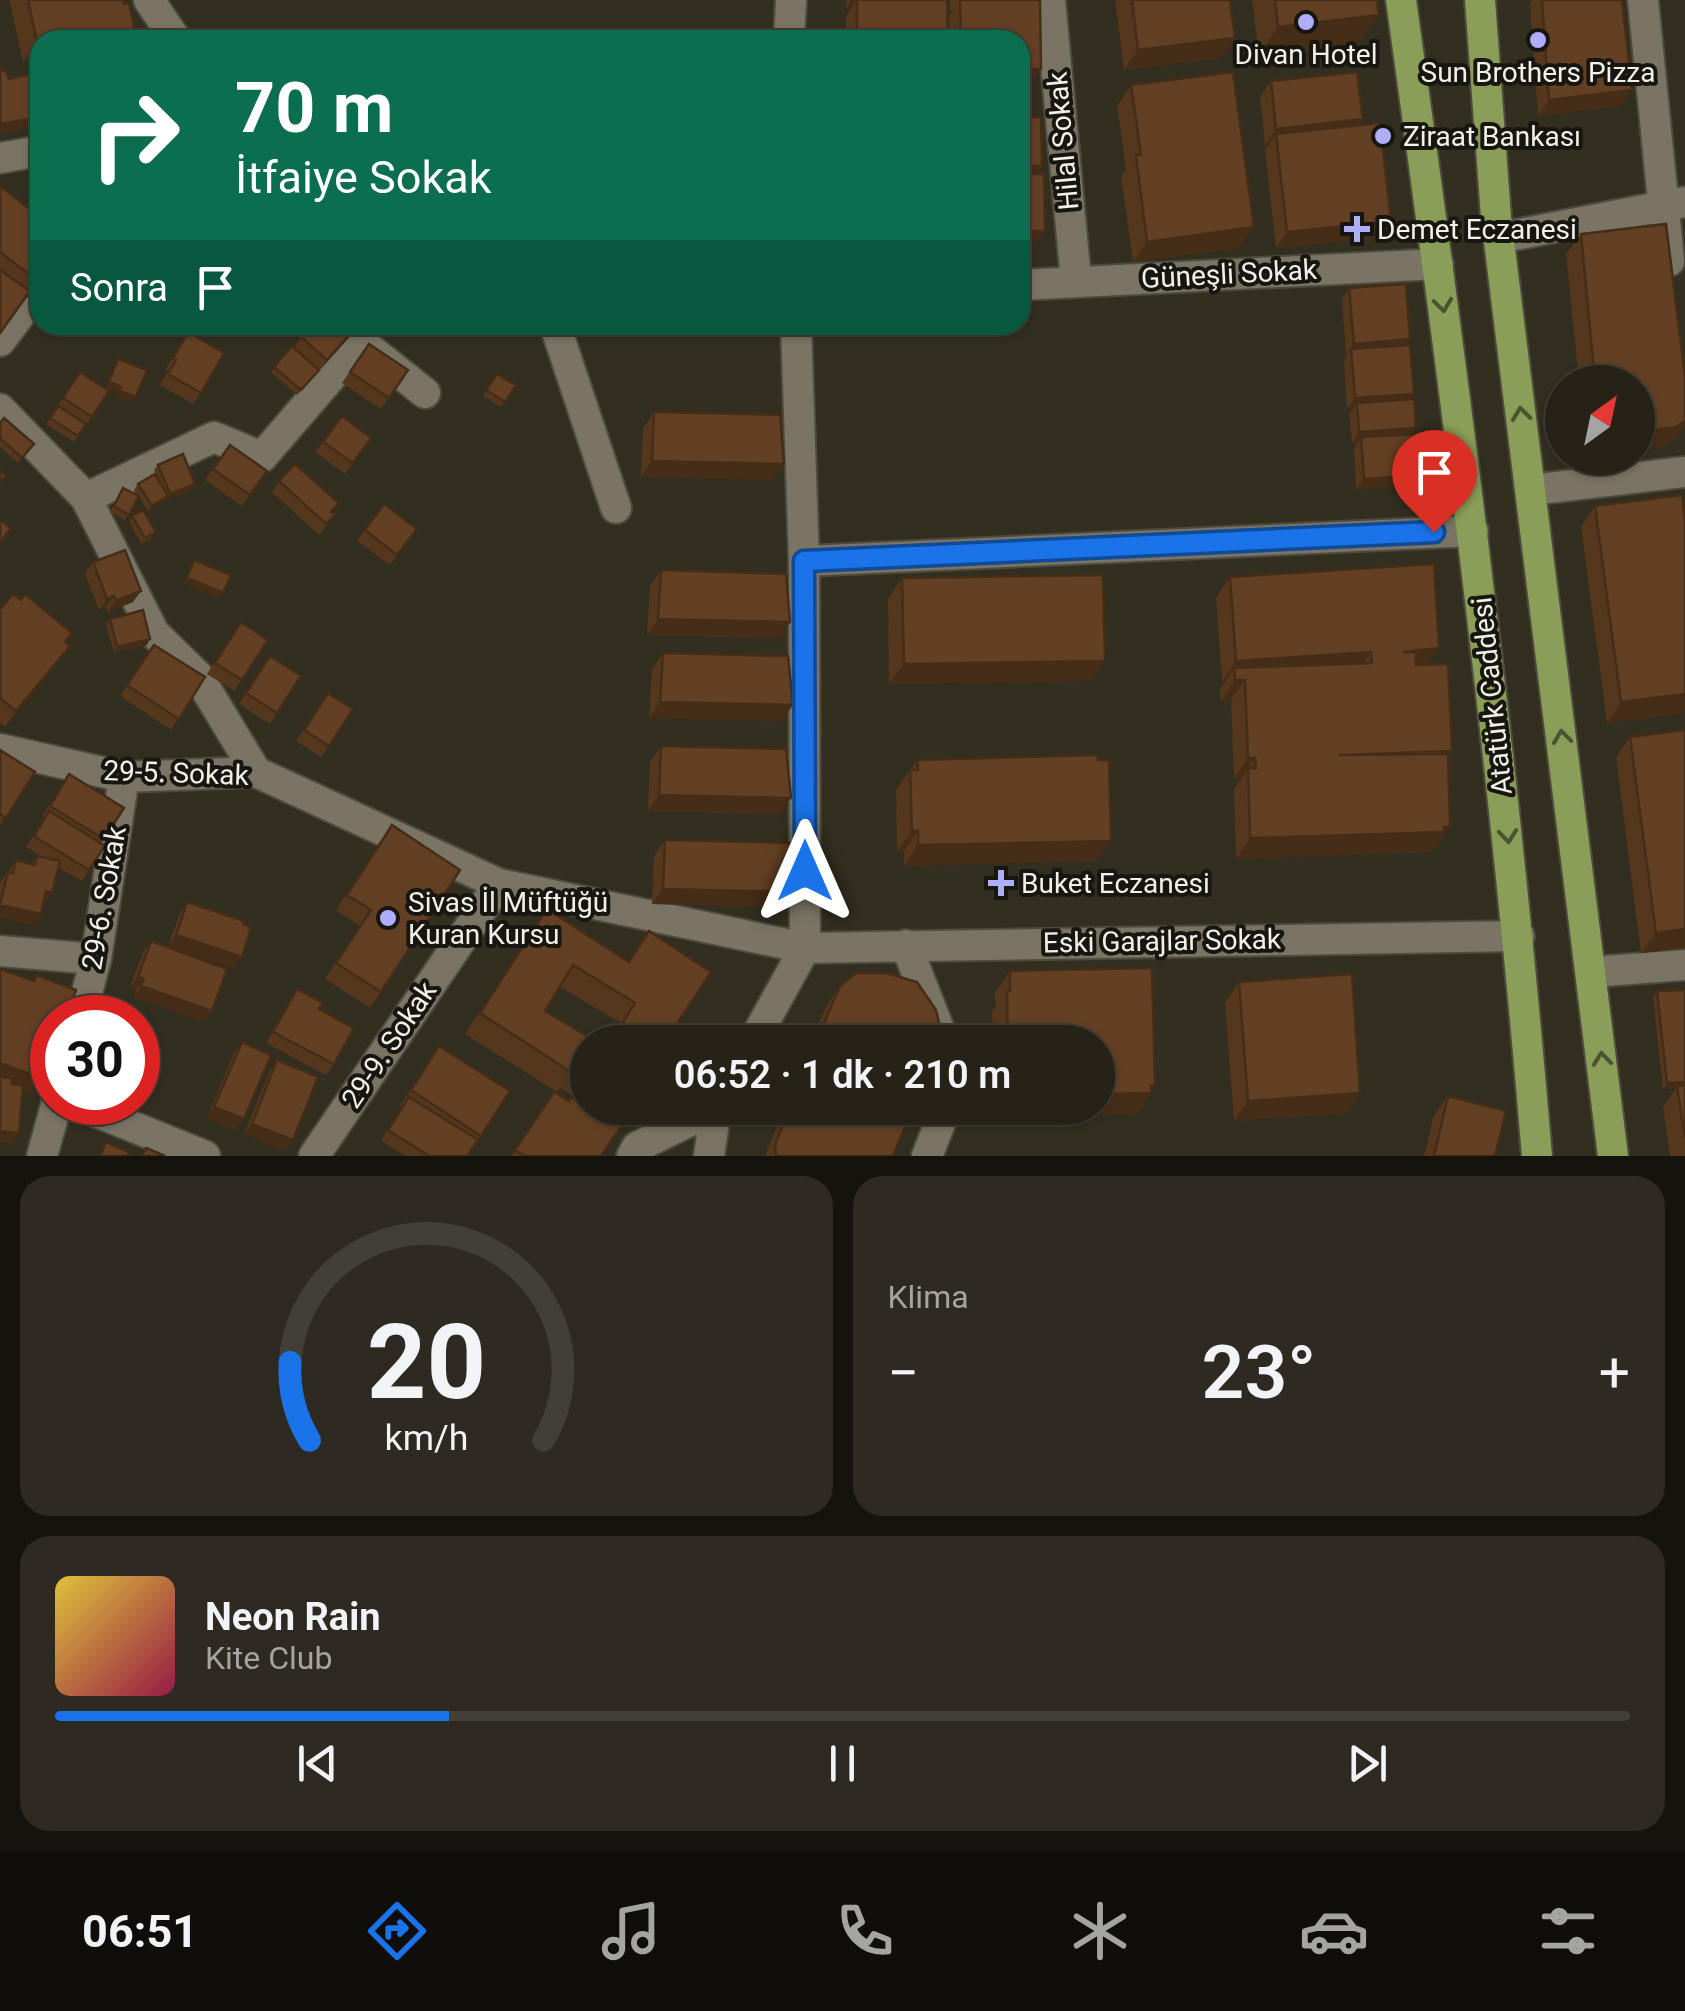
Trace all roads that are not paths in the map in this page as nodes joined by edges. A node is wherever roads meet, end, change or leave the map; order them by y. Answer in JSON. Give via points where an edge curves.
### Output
{"nodes":[{"id":1,"x":149,"y":0,"type":"edge"},
{"id":2,"x":790,"y":0,"type":"edge"},
{"id":3,"x":1050,"y":0,"type":"edge"},
{"id":4,"x":1402,"y":0,"type":"edge"},
{"id":5,"x":1480,"y":0,"type":"edge"},
{"id":6,"x":1643,"y":0,"type":"edge"},
{"id":7,"x":169,"y":30,"type":"edge"},
{"id":8,"x":789,"y":30,"type":"edge"},
{"id":9,"x":30,"y":152,"type":"edge"},
{"id":10,"x":0,"y":158,"type":"edge"},
{"id":11,"x":1674,"y":205,"type":"edge"},
{"id":12,"x":1499,"y":238,"type":"junction"},
{"id":13,"x":1438,"y":264,"type":"junction"},
{"id":14,"x":1076,"y":282,"type":"junction"},
{"id":15,"x":1671,"y":282,"type":"edge"},
{"id":16,"x":1030,"y":284,"type":"edge"},
{"id":17,"x":30,"y":301,"type":"edge"},
{"id":18,"x":353,"y":335,"type":"edge"},
{"id":19,"x":356,"y":335,"type":"edge"},
{"id":20,"x":558,"y":335,"type":"edge"},
{"id":21,"x":796,"y":335,"type":"edge"},
{"id":22,"x":0,"y":341,"type":"edge"},
{"id":23,"x":425,"y":393,"type":"dead end"},
{"id":24,"x":0,"y":409,"type":"edge"},
{"id":25,"x":1685,"y":472,"type":"edge"},
{"id":26,"x":1530,"y":490,"type":"junction"},
{"id":27,"x":86,"y":498,"type":"junction"},
{"id":28,"x":616,"y":508,"type":"dead end"},
{"id":29,"x":1473,"y":531,"type":"junction"},
{"id":30,"x":804,"y":561,"type":"junction"},
{"id":31,"x":0,"y":749,"type":"edge"},
{"id":32,"x":256,"y":772,"type":"junction"},
{"id":33,"x":124,"y":777,"type":"junction"},
{"id":34,"x":499,"y":884,"type":"junction"},
{"id":35,"x":1519,"y":936,"type":"junction"},
{"id":36,"x":906,"y":945,"type":"junction"},
{"id":37,"x":805,"y":948,"type":"junction"},
{"id":38,"x":0,"y":952,"type":"edge"},
{"id":39,"x":96,"y":959,"type":"junction"},
{"id":40,"x":1685,"y":965,"type":"edge"},
{"id":41,"x":1592,"y":972,"type":"junction"},
{"id":42,"x":86,"y":995,"type":"edge"},
{"id":43,"x":762,"y":1025,"type":"edge"},
{"id":44,"x":937,"y":1025,"type":"edge"},
{"id":45,"x":51,"y":1125,"type":"edge"},
{"id":46,"x":129,"y":1125,"type":"edge"},
{"id":47,"x":682,"y":1125,"type":"edge"},
{"id":48,"x":713,"y":1125,"type":"edge"},
{"id":49,"x":940,"y":1125,"type":"edge"},
{"id":50,"x":42,"y":1156,"type":"edge"},
{"id":51,"x":205,"y":1156,"type":"edge"},
{"id":52,"x":314,"y":1156,"type":"edge"},
{"id":53,"x":632,"y":1156,"type":"edge"},
{"id":54,"x":708,"y":1156,"type":"edge"},
{"id":55,"x":928,"y":1156,"type":"edge"},
{"id":56,"x":1537,"y":1156,"type":"edge"},
{"id":57,"x":1613,"y":1156,"type":"edge"}],
"edges":[{"from":1,"to":7,"type":"street"},
{"from":2,"to":8,"type":"street"},
{"from":3,"to":14,"type":"street","name":"Hilal Sokak"},
{"from":4,"to":13,"type":"main road","name":"Atatürk Caddesi"},
{"from":5,"to":12,"type":"main road"},
{"from":6,"to":11,"type":"street"},
{"from":9,"to":10,"type":"street"},
{"from":11,"to":12,"type":"street"},
{"from":11,"to":15,"type":"street"},
{"from":26,"to":12,"type":"main road","one_way":true},
{"from":13,"to":14,"type":"street","name":"Güneşli Sokak"},
{"from":13,"to":29,"type":"main road","name":"Atatürk Caddesi","one_way":true},
{"from":14,"to":16,"type":"street","name":"Güneşli Sokak"},
{"from":17,"to":22,"type":"street"},
{"from":18,"to":27,"type":"street","via":[[262,456],[214,436]]},
{"from":19,"to":23,"type":"street"},
{"from":20,"to":28,"type":"street"},
{"from":21,"to":30,"type":"street"},
{"from":24,"to":27,"type":"street"},
{"from":25,"to":26,"type":"street"},
{"from":41,"to":26,"type":"main road","one_way":true},
{"from":27,"to":32,"type":"street","via":[[154,633],[198,676]]},
{"from":29,"to":30,"type":"street"},
{"from":29,"to":35,"type":"main road","name":"Atatürk Caddesi","one_way":true},
{"from":30,"to":37,"type":"street"},
{"from":31,"to":33,"type":"street","name":"29-5. Sokak"},
{"from":32,"to":33,"type":"street","name":"29-5. Sokak"},
{"from":32,"to":34,"type":"street","name":"29-5. Sokak"},
{"from":33,"to":39,"type":"street","name":"29-6. Sokak"},
{"from":34,"to":37,"type":"street","name":"29-5. Sokak"},
{"from":34,"to":52,"type":"street","name":"29-9. Sokak"},
{"from":35,"to":36,"type":"street","name":"Eski Garajlar Sokak"},
{"from":35,"to":56,"type":"main road","name":"Atatürk Caddesi"},
{"from":36,"to":37,"type":"street","name":"Eski Garajlar Sokak"},
{"from":36,"to":44,"type":"street"},
{"from":37,"to":43,"type":"street"},
{"from":38,"to":39,"type":"street"},
{"from":39,"to":42,"type":"street","name":"29-6. Sokak"},
{"from":40,"to":41,"type":"street"},
{"from":57,"to":41,"type":"main road","one_way":true},
{"from":45,"to":50,"type":"street"},
{"from":46,"to":51,"type":"street"},
{"from":47,"to":53,"type":"street"},
{"from":48,"to":54,"type":"street"},
{"from":49,"to":55,"type":"street"}]}
